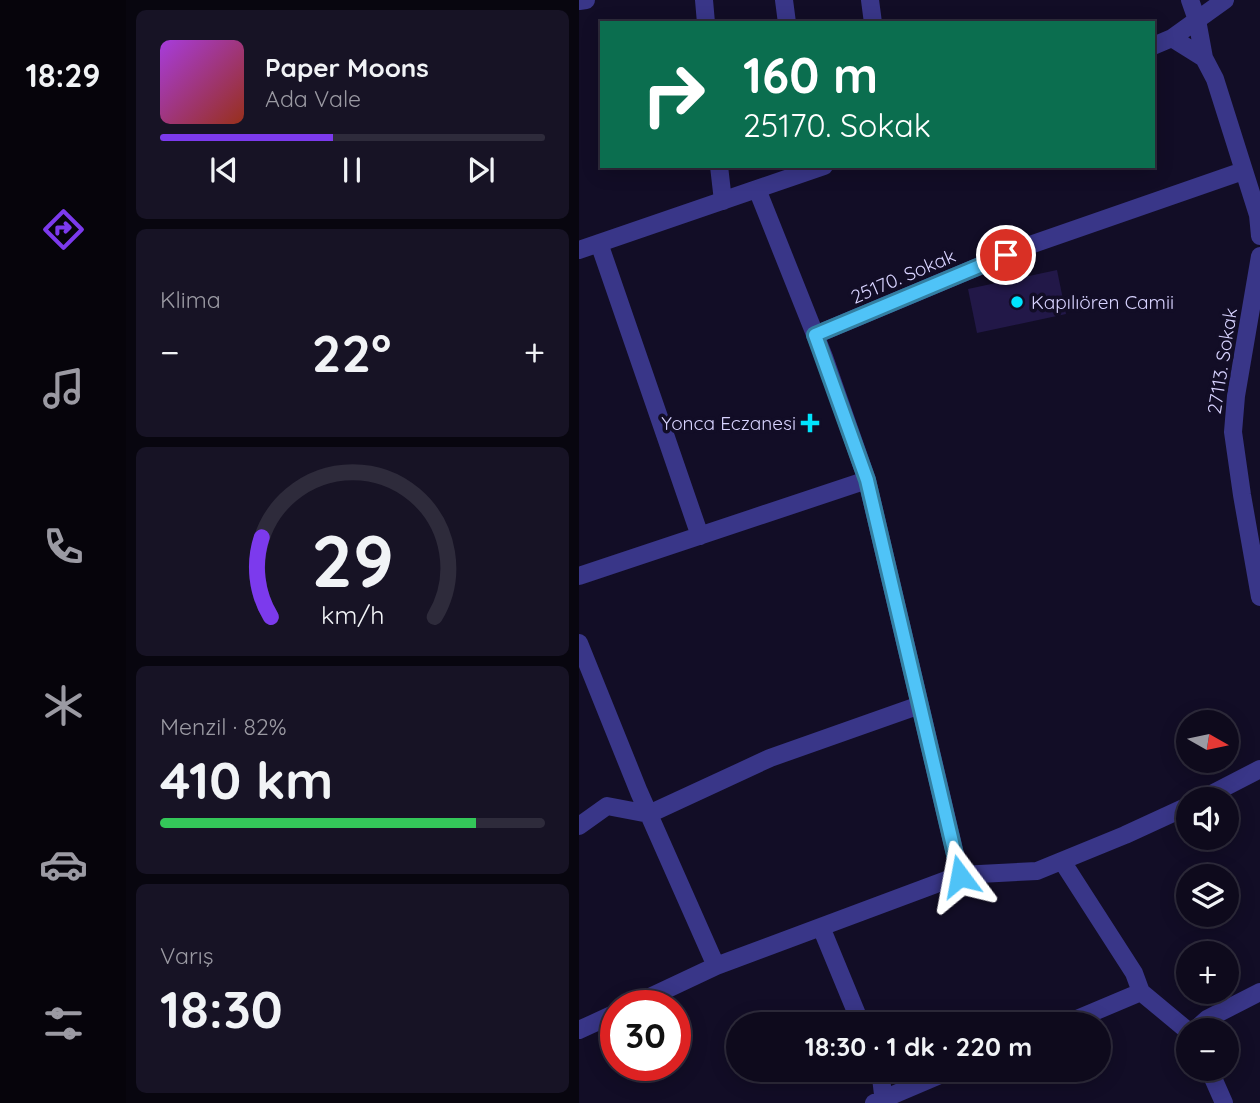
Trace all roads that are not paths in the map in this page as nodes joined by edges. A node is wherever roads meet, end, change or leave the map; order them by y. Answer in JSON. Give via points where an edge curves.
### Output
{"nodes":[{"id":1,"x":586,"y":0,"type":"edge"},
{"id":2,"x":704,"y":0,"type":"edge"},
{"id":3,"x":784,"y":0,"type":"edge"},
{"id":4,"x":870,"y":0,"type":"edge"},
{"id":5,"x":1190,"y":0,"type":"edge"},
{"id":6,"x":1225,"y":0,"type":"edge"},
{"id":7,"x":579,"y":1,"type":"edge"},
{"id":8,"x":1197,"y":20,"type":"junction"},
{"id":9,"x":706,"y":21,"type":"edge"},
{"id":10,"x":787,"y":21,"type":"edge"},
{"id":11,"x":873,"y":21,"type":"edge"},
{"id":12,"x":1172,"y":38,"type":"junction"},
{"id":13,"x":1155,"y":45,"type":"edge"},
{"id":14,"x":1204,"y":58,"type":"junction"},
{"id":15,"x":720,"y":168,"type":"edge"},
{"id":16,"x":812,"y":168,"type":"edge"},
{"id":17,"x":1250,"y":176,"type":"edge"},
{"id":18,"x":757,"y":189,"type":"junction"},
{"id":19,"x":723,"y":201,"type":"junction"},
{"id":20,"x":1260,"y":236,"type":"edge"},
{"id":21,"x":599,"y":243,"type":"junction"},
{"id":22,"x":579,"y":250,"type":"edge"},
{"id":23,"x":1260,"y":256,"type":"edge"},
{"id":24,"x":1258,"y":283,"type":"edge"},
{"id":25,"x":815,"y":335,"type":"junction"},
{"id":26,"x":867,"y":480,"type":"junction"},
{"id":27,"x":700,"y":536,"type":"junction"},
{"id":28,"x":579,"y":576,"type":"edge"},
{"id":29,"x":1260,"y":597,"type":"edge"},
{"id":30,"x":579,"y":643,"type":"edge"},
{"id":31,"x":920,"y":705,"type":"junction"},
{"id":32,"x":1260,"y":769,"type":"edge"},
{"id":33,"x":1225,"y":787,"type":"edge"},
{"id":34,"x":1176,"y":812,"type":"edge"},
{"id":35,"x":649,"y":814,"type":"junction"},
{"id":36,"x":579,"y":826,"type":"edge"},
{"id":37,"x":1062,"y":861,"type":"junction"},
{"id":38,"x":960,"y":876,"type":"junction"},
{"id":39,"x":821,"y":927,"type":"junction"},
{"id":40,"x":716,"y":967,"type":"junction"},
{"id":41,"x":666,"y":990,"type":"edge"},
{"id":42,"x":1141,"y":992,"type":"junction"},
{"id":43,"x":1260,"y":992,"type":"edge"},
{"id":44,"x":856,"y":1012,"type":"edge"},
{"id":45,"x":1093,"y":1012,"type":"edge"},
{"id":46,"x":1209,"y":1018,"type":"edge"},
{"id":47,"x":600,"y":1020,"type":"edge"},
{"id":48,"x":1176,"y":1021,"type":"edge"},
{"id":49,"x":579,"y":1030,"type":"edge"},
{"id":50,"x":1212,"y":1081,"type":"edge"},
{"id":51,"x":880,"y":1082,"type":"edge"},
{"id":52,"x":924,"y":1082,"type":"edge"},
{"id":53,"x":1217,"y":1100,"type":"edge"},
{"id":54,"x":881,"y":1101,"type":"edge"}],
"edges":[{"from":1,"to":7,"type":"street"},
{"from":2,"to":9,"type":"street"},
{"from":3,"to":10,"type":"street"},
{"from":4,"to":11,"type":"street"},
{"from":5,"to":8,"type":"street"},
{"from":6,"to":8,"type":"street"},
{"from":8,"to":12,"type":"street"},
{"from":8,"to":14,"type":"street"},
{"from":12,"to":13,"type":"street"},
{"from":12,"to":14,"type":"street"},
{"from":14,"to":17,"type":"street"},
{"from":15,"to":19,"type":"street"},
{"from":16,"to":18,"type":"street"},
{"from":17,"to":20,"type":"street"},
{"from":17,"to":25,"type":"street","name":"25170. Sokak","via":[[1030,245]]},
{"from":18,"to":19,"type":"street"},
{"from":18,"to":25,"type":"street"},
{"from":19,"to":21,"type":"street"},
{"from":21,"to":22,"type":"street"},
{"from":21,"to":27,"type":"street"},
{"from":23,"to":24,"type":"street","name":"27113. Sokak"},
{"from":24,"to":29,"type":"street","name":"27113. Sokak","via":[[1233,432]]},
{"from":25,"to":26,"type":"street"},
{"from":26,"to":27,"type":"street"},
{"from":26,"to":31,"type":"street"},
{"from":27,"to":28,"type":"street"},
{"from":30,"to":35,"type":"street"},
{"from":31,"to":35,"type":"street","via":[[770,758]]},
{"from":31,"to":38,"type":"street"},
{"from":32,"to":33,"type":"street"},
{"from":34,"to":37,"type":"street"},
{"from":35,"to":36,"type":"street","via":[[607,806]]},
{"from":35,"to":40,"type":"street"},
{"from":37,"to":38,"type":"street","via":[[1037,871]]},
{"from":37,"to":42,"type":"street","via":[[1134,973]]},
{"from":38,"to":39,"type":"street"},
{"from":39,"to":40,"type":"street"},
{"from":39,"to":44,"type":"street"},
{"from":40,"to":41,"type":"street"},
{"from":42,"to":45,"type":"street"},
{"from":42,"to":48,"type":"street"},
{"from":43,"to":46,"type":"street"},
{"from":47,"to":49,"type":"street"},
{"from":50,"to":53,"type":"street"},
{"from":51,"to":54,"type":"street"},
{"from":52,"to":54,"type":"street"}]}
